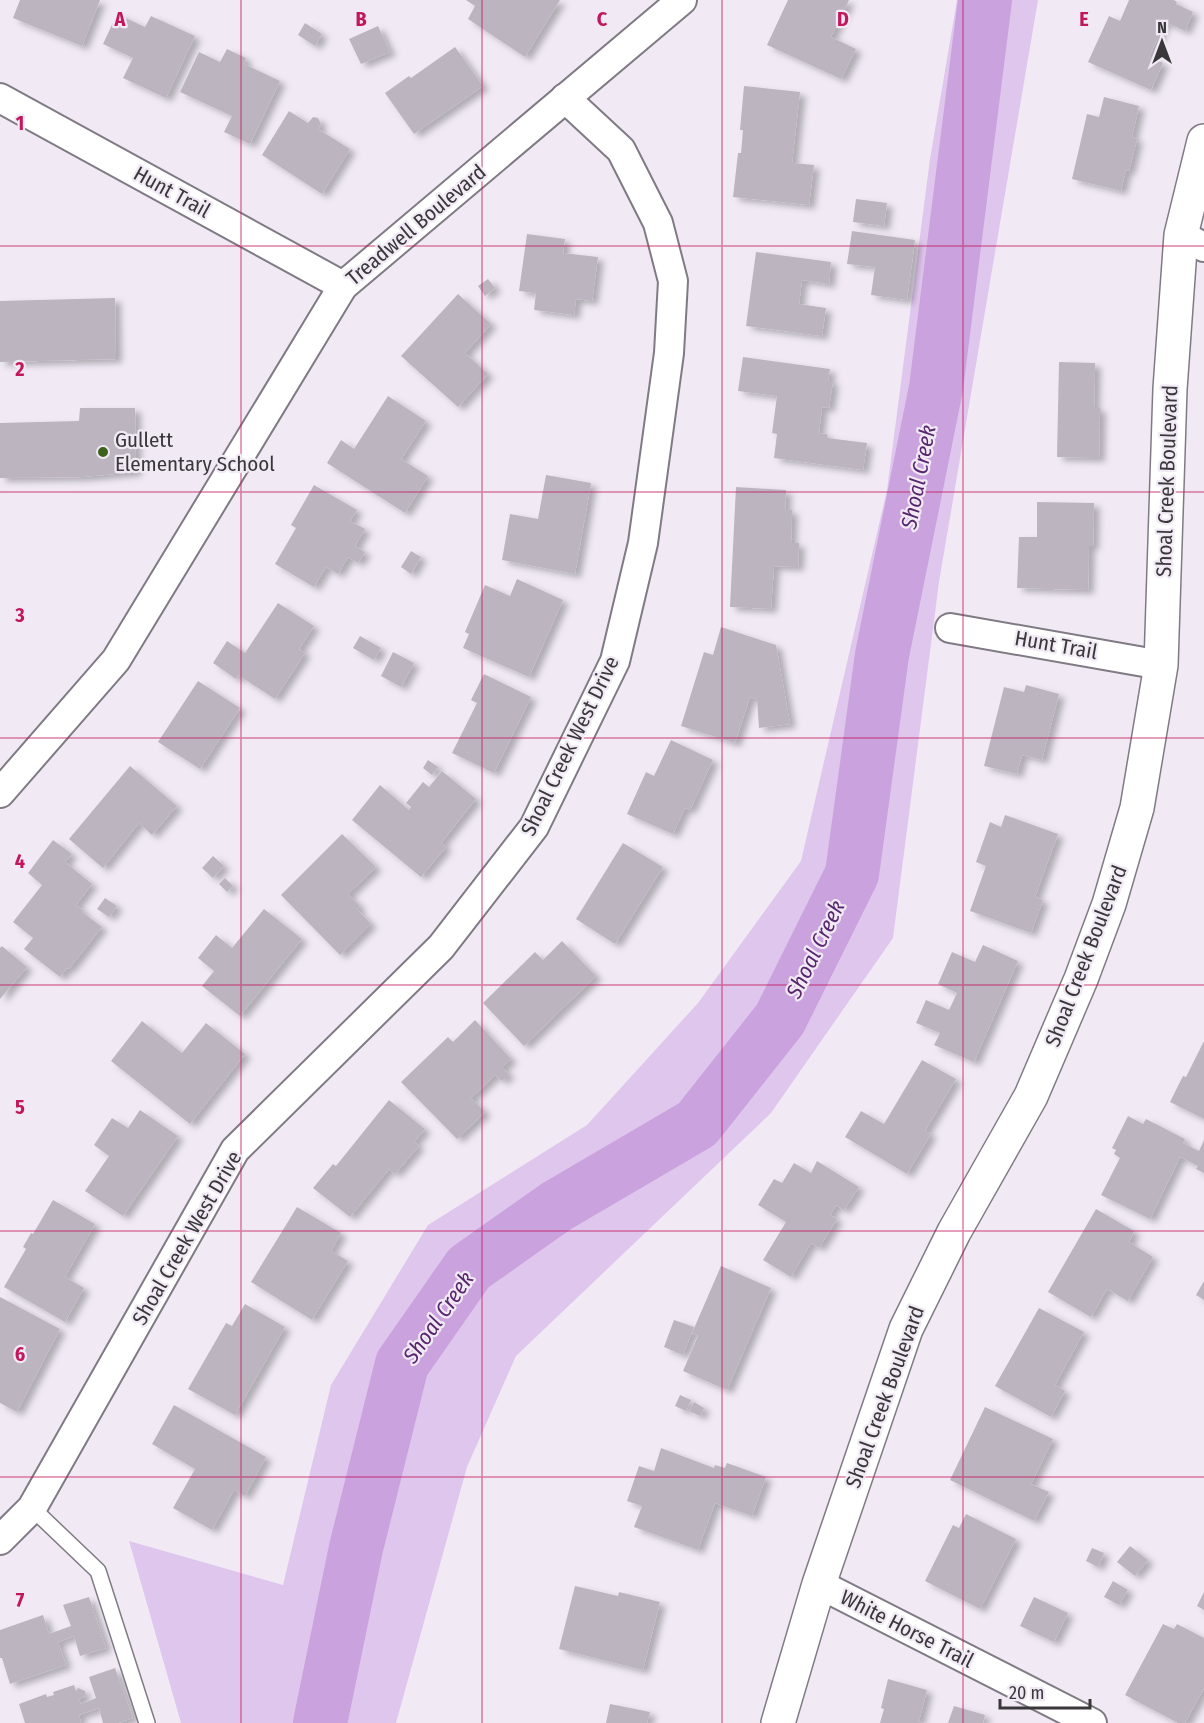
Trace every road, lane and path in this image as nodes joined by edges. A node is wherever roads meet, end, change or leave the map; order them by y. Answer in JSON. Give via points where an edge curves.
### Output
{"nodes":[{"id":1,"x":680,"y":1,"type":"edge"},
{"id":2,"x":0,"y":98,"type":"edge"},
{"id":3,"x":565,"y":98,"type":"junction"},
{"id":4,"x":1204,"y":141,"type":"edge"},
{"id":5,"x":1193,"y":241,"type":"edge"},
{"id":6,"x":343,"y":286,"type":"junction"},
{"id":7,"x":950,"y":628,"type":"dead end"},
{"id":8,"x":1161,"y":665,"type":"junction"},
{"id":9,"x":0,"y":793,"type":"edge"},
{"id":10,"x":32,"y":1508,"type":"junction"},
{"id":11,"x":0,"y":1540,"type":"edge"},
{"id":12,"x":819,"y":1584,"type":"junction"},
{"id":13,"x":147,"y":1723,"type":"edge"},
{"id":14,"x":778,"y":1723,"type":"edge"},
{"id":15,"x":1092,"y":1723,"type":"edge"}],
"edges":[{"from":1,"to":3,"type":"street","name":"Treadwell Boulevard"},
{"from":2,"to":6,"type":"street","name":"Hunt Trail"},
{"from":3,"to":6,"type":"street","name":"Treadwell Boulevard"},
{"from":3,"to":10,"type":"street","name":"Shoal Creek West Drive","via":[[621,150],[658,223],[673,281],[669,353],[643,543],[615,661],[534,827],[441,947],[235,1150]]},
{"from":4,"to":5,"type":"street","name":"Shoal Creek Boulevard"},
{"from":5,"to":8,"type":"street","name":"Shoal Creek Boulevard","via":[[1170,388]]},
{"from":6,"to":9,"type":"street","name":"Treadwell Boulevard","via":[[116,660]]},
{"from":7,"to":8,"type":"street","name":"Hunt Trail"},
{"from":8,"to":12,"type":"street","name":"Shoal Creek Boulevard","via":[[1137,807],[1109,904],[1031,1096],[954,1232],[906,1329]]},
{"from":10,"to":11,"type":"street","name":"Shoal Creek West Drive"},
{"from":10,"to":13,"type":"lane","via":[[98,1571]]},
{"from":12,"to":14,"type":"street","name":"Shoal Creek Boulevard"},
{"from":12,"to":15,"type":"street","name":"White Horse Trail"}]}
